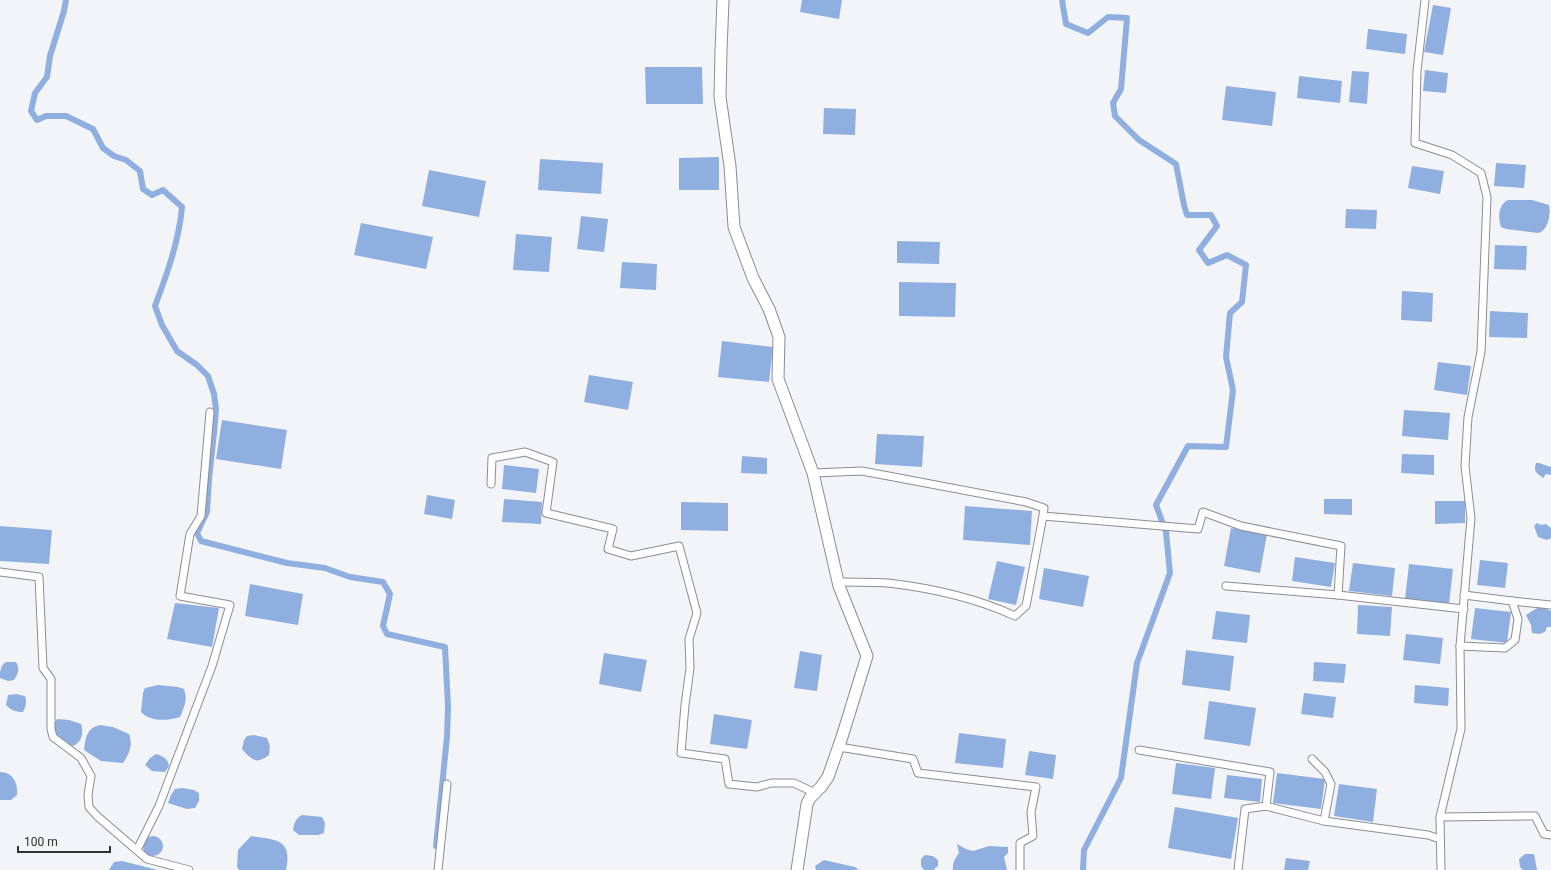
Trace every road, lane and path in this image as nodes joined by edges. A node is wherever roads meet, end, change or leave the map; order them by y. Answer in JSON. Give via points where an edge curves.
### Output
{"nodes":[{"id":1,"x":723,"y":0,"type":"edge"},
{"id":2,"x":1426,"y":0,"type":"edge"},
{"id":3,"x":210,"y":412,"type":"dead end"},
{"id":4,"x":813,"y":473,"type":"junction"},
{"id":5,"x":491,"y":484,"type":"dead end"},
{"id":6,"x":1043,"y":516,"type":"junction"},
{"id":7,"x":0,"y":572,"type":"edge"},
{"id":8,"x":838,"y":582,"type":"junction"},
{"id":9,"x":1226,"y":586,"type":"dead end"},
{"id":10,"x":1338,"y":595,"type":"junction"},
{"id":11,"x":1464,"y":595,"type":"junction"},
{"id":12,"x":1512,"y":601,"type":"junction"},
{"id":13,"x":1551,"y":605,"type":"edge"},
{"id":14,"x":1464,"y":609,"type":"junction"},
{"id":15,"x":1460,"y":646,"type":"junction"},
{"id":16,"x":839,"y":747,"type":"junction"},
{"id":17,"x":1139,"y":750,"type":"dead end"},
{"id":18,"x":1312,"y":759,"type":"dead end"},
{"id":19,"x":447,"y":784,"type":"dead end"},
{"id":20,"x":815,"y":793,"type":"junction"},
{"id":21,"x":1266,"y":806,"type":"junction"},
{"id":22,"x":1440,"y":817,"type":"junction"},
{"id":23,"x":1324,"y":821,"type":"junction"},
{"id":24,"x":1551,"y":835,"type":"edge"},
{"id":25,"x":1440,"y":839,"type":"junction"},
{"id":26,"x":136,"y":850,"type":"junction"},
{"id":27,"x":189,"y":870,"type":"edge"},
{"id":28,"x":438,"y":870,"type":"edge"},
{"id":29,"x":797,"y":870,"type":"edge"},
{"id":30,"x":1020,"y":870,"type":"edge"},
{"id":31,"x":1238,"y":870,"type":"edge"},
{"id":32,"x":1441,"y":870,"type":"edge"}],
"edges":[{"from":1,"to":4,"type":"street","via":[[720,97],[730,166],[734,227],[779,337],[778,379]]},
{"from":2,"to":11,"type":"street","via":[[1417,71],[1416,143],[1452,155],[1481,173],[1487,197],[1481,352],[1468,417],[1465,466],[1471,518]]},
{"from":3,"to":26,"type":"street","via":[[201,516],[190,534],[180,596],[230,605],[212,666],[158,806]]},
{"from":4,"to":6,"type":"street","via":[[862,471],[1026,502],[1044,508]]},
{"from":4,"to":8,"type":"street"},
{"from":5,"to":20,"type":"street","via":[[492,458],[525,452],[553,462],[546,513],[613,529],[608,549],[631,556],[679,546],[697,613],[689,639],[690,668],[681,753],[725,759],[729,784],[757,787],[771,783],[794,783]]},
{"from":6,"to":8,"type":"street","via":[[1026,606],[1015,616],[993,606],[926,589],[887,583]]},
{"from":6,"to":10,"type":"street","via":[[1198,529],[1203,512],[1242,526],[1341,546]]},
{"from":7,"to":26,"type":"street","via":[[39,576],[43,668],[51,679],[50,729],[53,737],[81,758],[91,776],[88,796],[90,807]]},
{"from":8,"to":16,"type":"street","via":[[866,656]]},
{"from":9,"to":10,"type":"street"},
{"from":10,"to":14,"type":"street"},
{"from":11,"to":12,"type":"street"},
{"from":11,"to":14,"type":"street"},
{"from":12,"to":13,"type":"street"},
{"from":12,"to":15,"type":"street","via":[[1518,619],[1515,640],[1505,648]]},
{"from":14,"to":15,"type":"street"},
{"from":15,"to":22,"type":"street","via":[[1461,729]]},
{"from":16,"to":20,"type":"street","via":[[828,777]]},
{"from":16,"to":30,"type":"street","via":[[913,759],[918,773],[1036,787],[1031,812],[1033,836],[1020,843]]},
{"from":17,"to":21,"type":"street","via":[[1270,772]]},
{"from":18,"to":23,"type":"street","via":[[1325,772],[1331,784]]},
{"from":19,"to":28,"type":"street"},
{"from":20,"to":29,"type":"street","via":[[807,804]]},
{"from":21,"to":23,"type":"street"},
{"from":21,"to":31,"type":"street","via":[[1245,809]]},
{"from":22,"to":24,"type":"street","via":[[1535,816],[1544,834]]},
{"from":22,"to":25,"type":"street"},
{"from":23,"to":25,"type":"street","via":[[1428,835]]},
{"from":25,"to":32,"type":"street"},
{"from":26,"to":27,"type":"street","via":[[147,859]]}]}
